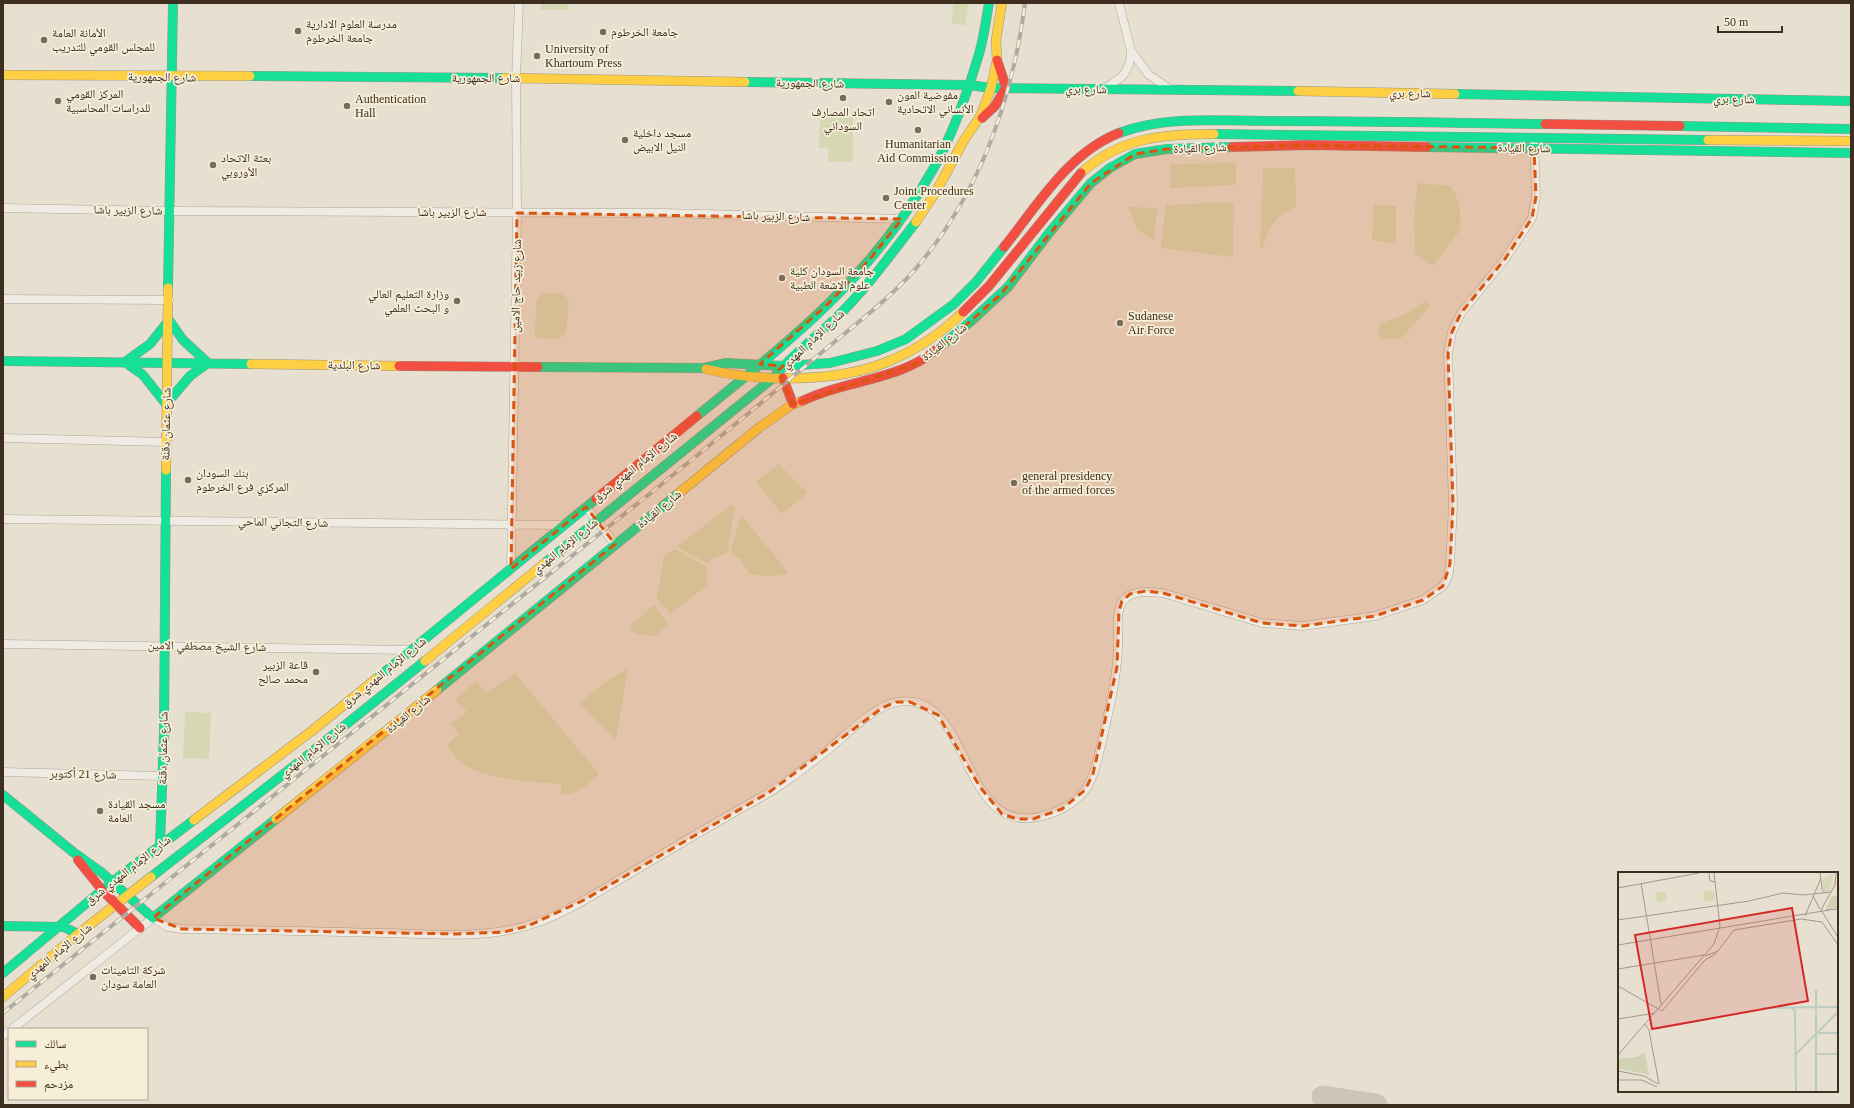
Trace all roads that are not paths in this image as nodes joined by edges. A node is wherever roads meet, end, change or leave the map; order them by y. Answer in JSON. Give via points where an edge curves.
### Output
{"nodes":[{"id":1,"x":173,"y":3,"type":"edge"},
{"id":2,"x":519,"y":3,"type":"edge"},
{"id":3,"x":989,"y":3,"type":"edge"},
{"id":4,"x":1002,"y":3,"type":"edge"},
{"id":5,"x":1119,"y":3,"type":"edge"},
{"id":6,"x":1131,"y":51,"type":"junction"},
{"id":7,"x":997,"y":60,"type":"junction"},
{"id":8,"x":3,"y":75,"type":"edge"},
{"id":9,"x":173,"y":77,"type":"junction"},
{"id":10,"x":516,"y":78,"type":"junction"},
{"id":11,"x":969,"y":85,"type":"junction"},
{"id":12,"x":1006,"y":87,"type":"junction"},
{"id":13,"x":991,"y":88,"type":"junction"},
{"id":14,"x":1104,"y":89,"type":"junction"},
{"id":15,"x":1170,"y":90,"type":"junction"},
{"id":16,"x":1851,"y":101,"type":"edge"},
{"id":17,"x":979,"y":120,"type":"junction"},
{"id":18,"x":1346,"y":121,"type":"junction"},
{"id":19,"x":1851,"y":129,"type":"edge"},
{"id":20,"x":1346,"y":135,"type":"junction"},
{"id":21,"x":1534,"y":137,"type":"junction"},
{"id":22,"x":1851,"y":142,"type":"edge"},
{"id":23,"x":1346,"y":146,"type":"junction"},
{"id":24,"x":1534,"y":148,"type":"junction"},
{"id":25,"x":1851,"y":153,"type":"edge"},
{"id":26,"x":3,"y":208,"type":"edge"},
{"id":27,"x":169,"y":211,"type":"junction"},
{"id":28,"x":517,"y":213,"type":"junction"},
{"id":29,"x":902,"y":219,"type":"junction"},
{"id":30,"x":3,"y":299,"type":"edge"},
{"id":31,"x":169,"y":300,"type":"junction"},
{"id":32,"x":169,"y":320,"type":"junction"},
{"id":33,"x":3,"y":360,"type":"edge"},
{"id":34,"x":125,"y":362,"type":"junction"},
{"id":35,"x":168,"y":362,"type":"junction"},
{"id":36,"x":208,"y":363,"type":"junction"},
{"id":37,"x":760,"y":364,"type":"junction"},
{"id":38,"x":783,"y":366,"type":"junction"},
{"id":39,"x":514,"y":367,"type":"junction"},
{"id":40,"x":704,"y":368,"type":"junction"},
{"id":41,"x":747,"y":375,"type":"junction"},
{"id":42,"x":773,"y":378,"type":"junction"},
{"id":43,"x":783,"y":378,"type":"junction"},
{"id":44,"x":166,"y":404,"type":"junction"},
{"id":45,"x":793,"y":404,"type":"junction"},
{"id":46,"x":3,"y":438,"type":"edge"},
{"id":47,"x":166,"y":442,"type":"junction"},
{"id":48,"x":586,"y":507,"type":"junction"},
{"id":49,"x":3,"y":519,"type":"edge"},
{"id":50,"x":165,"y":520,"type":"junction"},
{"id":51,"x":596,"y":520,"type":"junction"},
{"id":52,"x":512,"y":525,"type":"junction"},
{"id":53,"x":563,"y":525,"type":"junction"},
{"id":54,"x":615,"y":544,"type":"junction"},
{"id":55,"x":511,"y":568,"type":"junction"},
{"id":56,"x":3,"y":644,"type":"edge"},
{"id":57,"x":163,"y":646,"type":"junction"},
{"id":58,"x":411,"y":650,"type":"junction"},
{"id":59,"x":3,"y":772,"type":"edge"},
{"id":60,"x":162,"y":776,"type":"junction"},
{"id":61,"x":3,"y":795,"type":"edge"},
{"id":62,"x":160,"y":845,"type":"junction"},
{"id":63,"x":73,"y":852,"type":"junction"},
{"id":64,"x":112,"y":882,"type":"junction"},
{"id":65,"x":102,"y":890,"type":"junction"},
{"id":66,"x":128,"y":896,"type":"junction"},
{"id":67,"x":116,"y":904,"type":"junction"},
{"id":68,"x":153,"y":918,"type":"junction"},
{"id":69,"x":3,"y":926,"type":"edge"},
{"id":70,"x":58,"y":926,"type":"junction"},
{"id":71,"x":140,"y":928,"type":"junction"},
{"id":72,"x":78,"y":934,"type":"junction"},
{"id":73,"x":3,"y":973,"type":"edge"},
{"id":74,"x":3,"y":997,"type":"edge"},
{"id":75,"x":13,"y":1028,"type":"edge"}],
"edges":[{"from":1,"to":9,"type":"main road","name":"شارع عثمان دقنة"},
{"from":2,"to":10,"type":"street","name":"شارع زبيد حاج الامين"},
{"from":3,"to":11,"type":"main road","name":"شارع الإمام المهدي","via":[[980,52]]},
{"from":4,"to":7,"type":"main road","name":"شارع الإمام المهدي","via":[[996,40]]},
{"from":5,"to":6,"type":"street"},
{"from":6,"to":14,"type":"street","via":[[1130,64],[1123,77]]},
{"from":6,"to":15,"type":"street","via":[[1149,75]]},
{"from":7,"to":12,"type":"main road"},
{"from":7,"to":13,"type":"main road","name":"شارع الإمام المهدي"},
{"from":8,"to":9,"type":"main road","name":"شارع الجمهورية"},
{"from":9,"to":10,"type":"main road","name":"شارع الجمهورية"},
{"from":9,"to":27,"type":"main road","name":"شارع عثمان دقنة"},
{"from":10,"to":11,"type":"main road","name":"شارع الجمهورية"},
{"from":10,"to":28,"type":"street","name":"شارع زبيد حاج الامين"},
{"from":11,"to":13,"type":"main road","name":"شارع بري"},
{"from":11,"to":29,"type":"main road","name":"شارع الإمام المهدي","via":[[933,170]]},
{"from":12,"to":13,"type":"main road","name":"شارع بري"},
{"from":12,"to":14,"type":"main road","name":"شارع بري"},
{"from":12,"to":17,"type":"main road","via":[[995,106]]},
{"from":13,"to":17,"type":"main road","name":"شارع الإمام المهدي"},
{"from":14,"to":15,"type":"main road","name":"شارع بري"},
{"from":15,"to":16,"type":"main road","name":"شارع بري"},
{"from":17,"to":38,"type":"main road","name":"شارع الإمام المهدي","via":[[962,142],[937,190],[916,222],[862,292]]},
{"from":18,"to":19,"type":"main road","name":"شارع القيادة"},
{"from":18,"to":20,"type":"main road"},
{"from":18,"to":38,"type":"main road","name":"شارع القيادة","via":[[1164,123],[1128,130],[1105,139],[1086,151],[1065,171],[976,282],[931,322],[906,339],[870,353],[830,363]]},
{"from":20,"to":21,"type":"main road","name":"شارع القيادة"},
{"from":20,"to":23,"type":"main road"},
{"from":20,"to":43,"type":"main road","name":"شارع القيادة","via":[[1177,134],[1152,136],[1130,142],[1091,163],[1075,179],[987,290],[963,314],[918,348],[884,364],[847,374],[817,379]]},
{"from":21,"to":22,"type":"main road","name":"شارع القيادة"},
{"from":21,"to":24,"type":"street"},
{"from":23,"to":24,"type":"main road","name":"شارع القيادة"},
{"from":23,"to":45,"type":"main road","name":"شارع القيادة","via":[[1185,148],[1135,154],[1110,168],[1091,183],[1008,287],[930,355],[898,372],[830,390]]},
{"from":24,"to":25,"type":"main road","name":"شارع القيادة"},
{"from":24,"to":68,"type":"street","via":[[1536,197],[1532,218],[1505,259],[1461,313],[1452,332],[1448,354],[1453,505],[1450,564],[1444,586],[1423,600],[1375,616],[1303,626],[1262,623],[1163,593],[1146,591],[1130,594],[1122,601],[1119,611],[1117,667],[1093,774],[1085,790],[1062,809],[1033,819],[1017,819],[1002,814],[980,787],[938,715],[926,706],[896,702],[882,708],[768,793],[584,900],[528,926],[504,932],[457,934],[182,928],[168,926]]},
{"from":26,"to":27,"type":"street","name":"شارع الزبير باشا"},
{"from":27,"to":28,"type":"street","name":"شارع الزبير باشا"},
{"from":27,"to":31,"type":"main road","name":"شارع عثمان دقنة"},
{"from":28,"to":29,"type":"street","name":"شارع الزبير باشا","via":[[662,213]]},
{"from":28,"to":39,"type":"street","name":"شارع زبيد حاج الامين"},
{"from":29,"to":37,"type":"main road","name":"شارع الإمام المهدي","via":[[870,259],[828,304]]},
{"from":30,"to":31,"type":"street"},
{"from":31,"to":32,"type":"main road","name":"شارع عثمان دقنة"},
{"from":32,"to":34,"type":"main road","via":[[148,347]]},
{"from":32,"to":35,"type":"main road","name":"شارع عثمان دقنة"},
{"from":32,"to":36,"type":"main road","via":[[183,340]]},
{"from":33,"to":34,"type":"main road","name":"شارع البلدية"},
{"from":34,"to":35,"type":"main road","name":"شارع البلدية"},
{"from":34,"to":44,"type":"main road","via":[[150,381]]},
{"from":35,"to":36,"type":"main road","name":"شارع البلدية"},
{"from":35,"to":44,"type":"main road","name":"شارع عثمان دقنة"},
{"from":36,"to":39,"type":"main road","name":"شارع البلدية"},
{"from":36,"to":44,"type":"main road","via":[[188,375]]},
{"from":37,"to":38,"type":"main road","name":"شارع القيادة"},
{"from":37,"to":40,"type":"main road","name":"شارع القيادة","via":[[726,363]]},
{"from":37,"to":41,"type":"main road","name":"شارع الإمام المهدي شرق"},
{"from":38,"to":42,"type":"main road","name":"شارع الإمام المهدي"},
{"from":39,"to":40,"type":"main road","name":"شارع البلدية"},
{"from":39,"to":52,"type":"street","name":"شارع زبيد حاج الامين"},
{"from":40,"to":41,"type":"main road","name":"شارع القيادة"},
{"from":41,"to":42,"type":"main road","name":"شارع القيادة"},
{"from":41,"to":48,"type":"main road","name":"شارع الإمام المهدي شرق"},
{"from":42,"to":43,"type":"main road","name":"شارع القيادة"},
{"from":42,"to":51,"type":"main road","name":"شارع الإمام المهدي"},
{"from":43,"to":45,"type":"main road"},
{"from":44,"to":47,"type":"main road","name":"شارع عثمان دقنة"},
{"from":45,"to":54,"type":"main road","name":"شارع القيادة","via":[[760,426]]},
{"from":46,"to":47,"type":"street"},
{"from":47,"to":50,"type":"main road","name":"شارع عثمان دقنة"},
{"from":48,"to":51,"type":"street"},
{"from":48,"to":53,"type":"main road","name":"شارع الإمام المهدي شرق"},
{"from":49,"to":50,"type":"street","name":"شارع التجاني الماحي"},
{"from":50,"to":52,"type":"street","name":"شارع التجاني الماحي"},
{"from":50,"to":57,"type":"main road","name":"شارع عثمان دقنة"},
{"from":51,"to":54,"type":"street"},
{"from":51,"to":66,"type":"main road","name":"شارع الإمام المهدي","via":[[303,759]]},
{"from":52,"to":53,"type":"street","name":"شارع التجاني الماحي"},
{"from":52,"to":55,"type":"street","name":"شارع زبيد حاج الامين"},
{"from":53,"to":55,"type":"main road","name":"شارع الإمام المهدي شرق"},
{"from":54,"to":68,"type":"main road","name":"شارع القيادة","via":[[412,711]]},
{"from":55,"to":58,"type":"main road","name":"شارع الإمام المهدي شرق"},
{"from":56,"to":57,"type":"street","name":"شارع الشيخ مصطفي الامين"},
{"from":57,"to":58,"type":"street","name":"شارع الشيخ مصطفي الامين"},
{"from":57,"to":60,"type":"main road","name":"شارع عثمان دقنة"},
{"from":58,"to":62,"type":"main road","name":"شارع الإمام المهدي شرق","via":[[313,730]]},
{"from":59,"to":60,"type":"street","name":"شارع 21 أكتوبر"},
{"from":60,"to":62,"type":"main road","name":"شارع عثمان دقنة"},
{"from":61,"to":63,"type":"main road"},
{"from":62,"to":64,"type":"main road","name":"شارع الإمام المهدي شرق"},
{"from":63,"to":64,"type":"main road"},
{"from":63,"to":65,"type":"main road"},
{"from":64,"to":65,"type":"main road","name":"شارع الإمام المهدي شرق"},
{"from":64,"to":66,"type":"main road"},
{"from":65,"to":67,"type":"main road"},
{"from":65,"to":70,"type":"main road","name":"شارع الإمام المهدي شرق"},
{"from":66,"to":67,"type":"main road","name":"شارع الإمام المهدي"},
{"from":66,"to":68,"type":"main road"},
{"from":67,"to":71,"type":"main road"},
{"from":67,"to":72,"type":"main road","name":"شارع الإمام المهدي"},
{"from":68,"to":71,"type":"street"},
{"from":69,"to":70,"type":"main road"},
{"from":70,"to":72,"type":"main road"},
{"from":70,"to":73,"type":"main road","name":"شارع الإمام المهدي شرق"},
{"from":71,"to":75,"type":"street"},
{"from":72,"to":74,"type":"main road","name":"شارع الإمام المهدي"}]}
